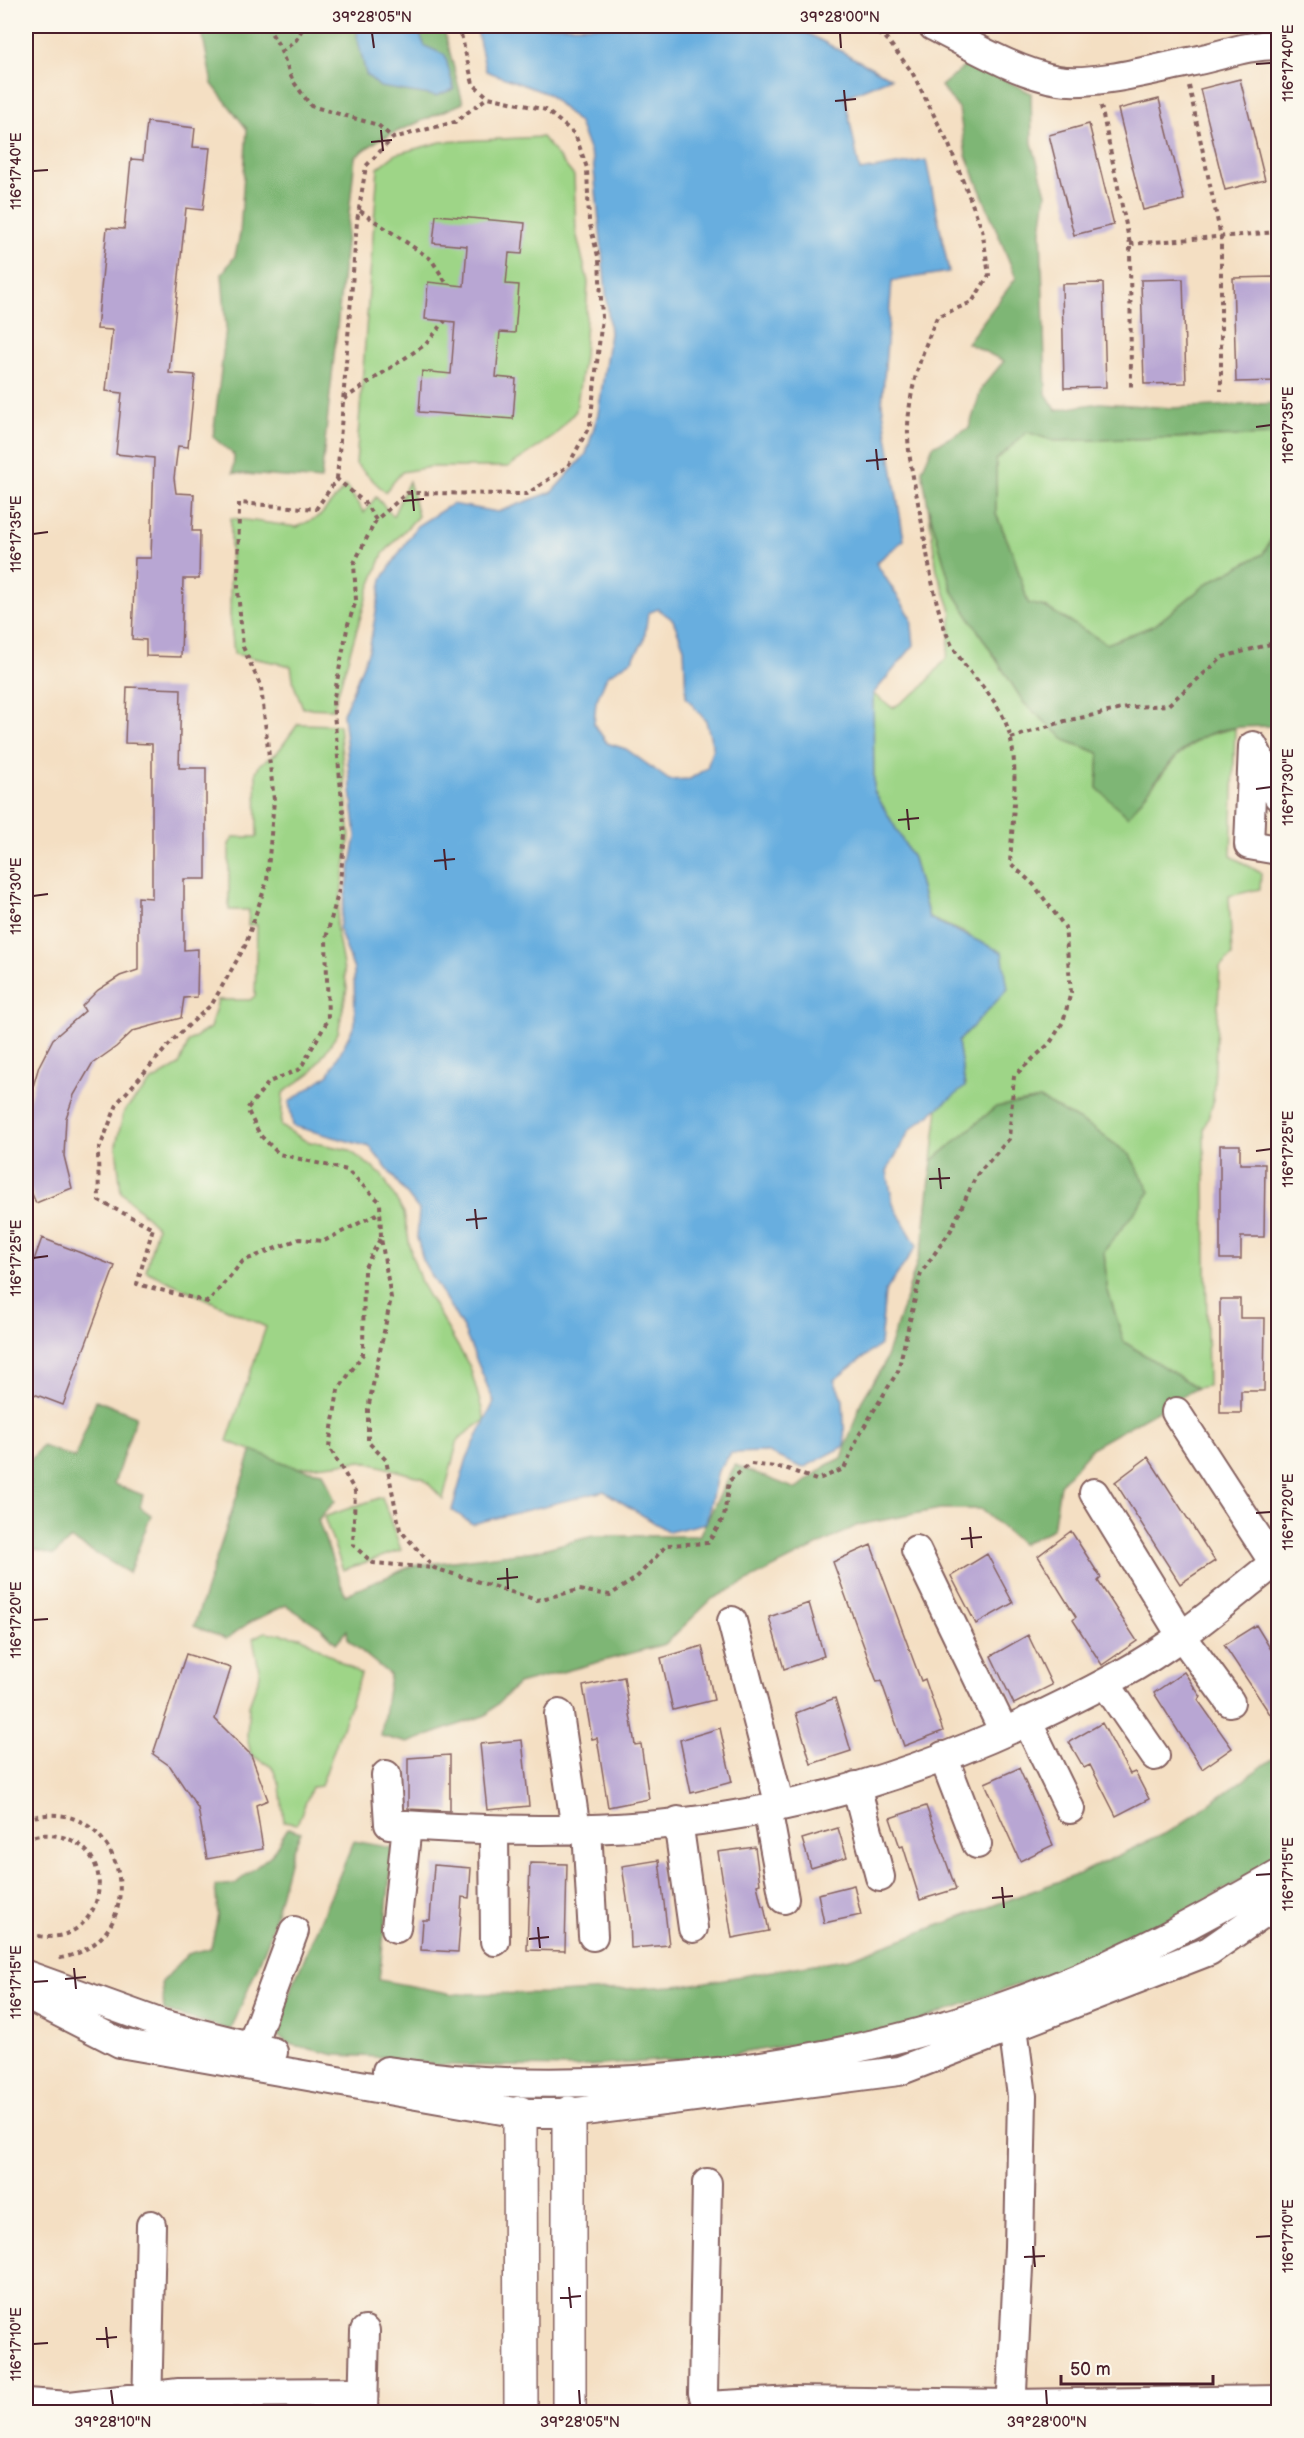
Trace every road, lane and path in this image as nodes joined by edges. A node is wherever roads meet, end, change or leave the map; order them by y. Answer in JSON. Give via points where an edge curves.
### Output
{"nodes":[{"id":1,"x":267,"y":26,"type":"edge"},
{"id":2,"x":304,"y":26,"type":"edge"},
{"id":3,"x":459,"y":26,"type":"edge"},
{"id":4,"x":862,"y":26,"type":"edge"},
{"id":5,"x":936,"y":26,"type":"edge"},
{"id":6,"x":1278,"y":45,"type":"edge"},
{"id":7,"x":281,"y":52,"type":"junction"},
{"id":8,"x":1188,"y":86,"type":"dead end"},
{"id":9,"x":488,"y":97,"type":"junction"},
{"id":10,"x":1101,"y":106,"type":"dead end"},
{"id":11,"x":393,"y":138,"type":"junction"},
{"id":12,"x":359,"y":210,"type":"junction"},
{"id":13,"x":1278,"y":232,"type":"edge"},
{"id":14,"x":1221,"y":237,"type":"junction"},
{"id":15,"x":1130,"y":244,"type":"junction"},
{"id":16,"x":447,"y":284,"type":"dead end"},
{"id":17,"x":445,"y":321,"type":"dead end"},
{"id":18,"x":1131,"y":387,"type":"dead end"},
{"id":19,"x":1221,"y":391,"type":"dead end"},
{"id":20,"x":343,"y":400,"type":"junction"},
{"id":21,"x":337,"y":479,"type":"junction"},
{"id":22,"x":376,"y":520,"type":"junction"},
{"id":23,"x":1278,"y":642,"type":"edge"},
{"id":24,"x":1011,"y":738,"type":"junction"},
{"id":25,"x":1278,"y":796,"type":"edge"},
{"id":26,"x":1278,"y":850,"type":"edge"},
{"id":27,"x":381,"y":1212,"type":"junction"},
{"id":28,"x":381,"y":1238,"type":"junction"},
{"id":29,"x":1176,"y":1412,"type":"dead end"},
{"id":30,"x":1094,"y":1493,"type":"dead end"},
{"id":31,"x":916,"y":1550,"type":"dead end"},
{"id":32,"x":1276,"y":1566,"type":"edge"},
{"id":33,"x":434,"y":1568,"type":"junction"},
{"id":34,"x":732,"y":1621,"type":"dead end"},
{"id":35,"x":1181,"y":1635,"type":"junction"},
{"id":36,"x":1105,"y":1683,"type":"junction"},
{"id":37,"x":1230,"y":1702,"type":"dead end"},
{"id":38,"x":559,"y":1714,"type":"dead end"},
{"id":39,"x":1015,"y":1726,"type":"junction"},
{"id":40,"x":943,"y":1756,"type":"junction"},
{"id":41,"x":1155,"y":1756,"type":"dead end"},
{"id":42,"x":386,"y":1775,"type":"dead end"},
{"id":43,"x":856,"y":1786,"type":"junction"},
{"id":44,"x":773,"y":1807,"type":"junction"},
{"id":45,"x":1070,"y":1809,"type":"dead end"},
{"id":46,"x":26,"y":1819,"type":"edge"},
{"id":47,"x":678,"y":1821,"type":"junction"},
{"id":48,"x":406,"y":1825,"type":"junction"},
{"id":49,"x":581,"y":1829,"type":"junction"},
{"id":50,"x":494,"y":1831,"type":"junction"},
{"id":51,"x":26,"y":1840,"type":"edge"},
{"id":52,"x":977,"y":1844,"type":"dead end"},
{"id":53,"x":1278,"y":1875,"type":"edge"},
{"id":54,"x":880,"y":1877,"type":"dead end"},
{"id":55,"x":784,"y":1899,"type":"dead end"},
{"id":56,"x":1278,"y":1904,"type":"edge"},
{"id":57,"x":396,"y":1928,"type":"dead end"},
{"id":58,"x":693,"y":1928,"type":"dead end"},
{"id":59,"x":294,"y":1931,"type":"dead end"},
{"id":60,"x":26,"y":1933,"type":"edge"},
{"id":61,"x":593,"y":1936,"type":"dead end"},
{"id":62,"x":495,"y":1941,"type":"dead end"},
{"id":63,"x":37,"y":1967,"type":"edge"},
{"id":64,"x":26,"y":1995,"type":"edge"},
{"id":65,"x":1012,"y":2027,"type":"junction"},
{"id":66,"x":251,"y":2047,"type":"junction"},
{"id":67,"x":520,"y":2113,"type":"junction"},
{"id":68,"x":569,"y":2113,"type":"junction"},
{"id":69,"x":707,"y":2184,"type":"dead end"},
{"id":70,"x":151,"y":2225,"type":"dead end"},
{"id":71,"x":365,"y":2331,"type":"dead end"},
{"id":72,"x":1278,"y":2400,"type":"edge"},
{"id":73,"x":363,"y":2402,"type":"edge"},
{"id":74,"x":26,"y":2403,"type":"edge"},
{"id":75,"x":147,"y":2406,"type":"edge"},
{"id":76,"x":1011,"y":2408,"type":"edge"},
{"id":77,"x":706,"y":2409,"type":"edge"},
{"id":78,"x":521,"y":2412,"type":"edge"},
{"id":79,"x":569,"y":2412,"type":"edge"}],
"edges":[{"from":1,"to":7,"type":"path"},
{"from":2,"to":7,"type":"path","via":[[296,40]]},
{"from":3,"to":9,"type":"path","via":[[473,84]]},
{"from":4,"to":24,"type":"path","via":[[886,38],[912,72],[949,145],[982,229],[989,274],[972,302],[937,317],[919,361],[909,413],[908,456],[926,553],[948,637],[974,677],[1001,707]]},
{"from":5,"to":6,"type":"street","via":[[988,56],[1059,80],[1086,81],[1192,62],[1252,45]]},
{"from":7,"to":11,"type":"path","via":[[293,81],[311,106],[378,125]]},
{"from":8,"to":14,"type":"path"},
{"from":9,"to":11,"type":"path","via":[[455,122]]},
{"from":9,"to":22,"type":"path","via":[[546,110],[575,134],[586,168],[589,221],[599,260],[602,318],[590,425],[568,466],[527,494],[407,493]]},
{"from":10,"to":15,"type":"path"},
{"from":11,"to":12,"type":"path","via":[[366,166]]},
{"from":12,"to":16,"type":"path","via":[[431,259]]},
{"from":12,"to":20,"type":"path"},
{"from":13,"to":14,"type":"path"},
{"from":14,"to":15,"type":"path"},
{"from":14,"to":19,"type":"path"},
{"from":15,"to":18,"type":"path"},
{"from":17,"to":20,"type":"path","via":[[426,344]]},
{"from":20,"to":21,"type":"path"},
{"from":21,"to":22,"type":"path","via":[[365,503]]},
{"from":21,"to":27,"type":"path","via":[[316,509],[239,503],[238,591],[243,647],[261,687],[274,800],[267,880],[244,946],[212,1004],[176,1037],[118,1102],[98,1152],[99,1201],[153,1228],[137,1284],[208,1302],[243,1261],[299,1239],[324,1241]]},
{"from":22,"to":27,"type":"path","via":[[354,563],[356,601],[333,702],[345,835],[339,890],[326,938],[328,1020],[300,1069],[269,1082],[247,1109],[260,1135],[279,1154],[348,1170],[380,1202]]},
{"from":23,"to":24,"type":"path","via":[[1223,657],[1168,705],[1131,707]]},
{"from":24,"to":33,"type":"path","via":[[1014,800],[1010,864],[1034,885],[1065,927],[1071,992],[1063,1022],[1050,1042],[1014,1076],[1009,1139],[976,1176],[951,1230],[921,1273],[898,1371],[844,1469],[816,1480],[785,1468],[750,1464],[729,1480],[724,1517],[708,1543],[667,1545],[636,1578],[610,1595],[579,1590],[537,1600]]},
{"from":25,"to":26,"type":"street","via":[[1253,746],[1249,845]]},
{"from":27,"to":28,"type":"path"},
{"from":28,"to":33,"type":"path","via":[[391,1298],[368,1409],[368,1442],[386,1460],[400,1530]]},
{"from":28,"to":33,"type":"path","via":[[364,1269],[363,1354],[338,1390],[329,1447],[355,1491],[353,1545],[374,1563]]},
{"from":29,"to":32,"type":"street"},
{"from":30,"to":35,"type":"street"},
{"from":31,"to":39,"type":"street"},
{"from":32,"to":35,"type":"street"},
{"from":34,"to":44,"type":"street"},
{"from":35,"to":36,"type":"street"},
{"from":35,"to":37,"type":"street"},
{"from":36,"to":39,"type":"street"},
{"from":36,"to":41,"type":"street"},
{"from":38,"to":49,"type":"street"},
{"from":39,"to":40,"type":"street"},
{"from":39,"to":45,"type":"street"},
{"from":40,"to":43,"type":"street"},
{"from":40,"to":52,"type":"street"},
{"from":42,"to":48,"type":"street","via":[[389,1824]]},
{"from":43,"to":44,"type":"street"},
{"from":43,"to":54,"type":"street"},
{"from":44,"to":47,"type":"street"},
{"from":44,"to":55,"type":"street"},
{"from":46,"to":63,"type":"path","via":[[47,1814],[86,1825],[113,1853],[120,1873],[121,1895],[116,1916],[105,1934],[89,1948]]},
{"from":47,"to":49,"type":"street"},
{"from":47,"to":58,"type":"street"},
{"from":48,"to":50,"type":"street"},
{"from":48,"to":57,"type":"street"},
{"from":49,"to":50,"type":"street"},
{"from":49,"to":61,"type":"street"},
{"from":50,"to":62,"type":"street"},
{"from":51,"to":60,"type":"path","via":[[47,1834],[65,1837],[81,1845],[99,1876],[99,1894],[85,1923],[72,1933],[48,1938]]},
{"from":53,"to":66,"type":"street","via":[[1171,1936],[1052,1989],[929,2030],[803,2060],[675,2077],[545,2082],[416,2075]]},
{"from":56,"to":65,"type":"street","via":[[1209,1951]]},
{"from":59,"to":66,"type":"street"},
{"from":63,"to":66,"type":"street","via":[[162,2024]]},
{"from":64,"to":67,"type":"street","via":[[120,2043]]},
{"from":65,"to":68,"type":"street","via":[[899,2071]]},
{"from":65,"to":76,"type":"street","via":[[1022,2096]]},
{"from":67,"to":68,"type":"street"},
{"from":67,"to":78,"type":"main road"},
{"from":68,"to":79,"type":"main road"},
{"from":69,"to":77,"type":"street"},
{"from":70,"to":75,"type":"street"},
{"from":71,"to":73,"type":"street"},
{"from":72,"to":76,"type":"street"},
{"from":73,"to":75,"type":"street","via":[[179,2393]]},
{"from":74,"to":75,"type":"street"},
{"from":76,"to":77,"type":"street","via":[[792,2401]]}]}
